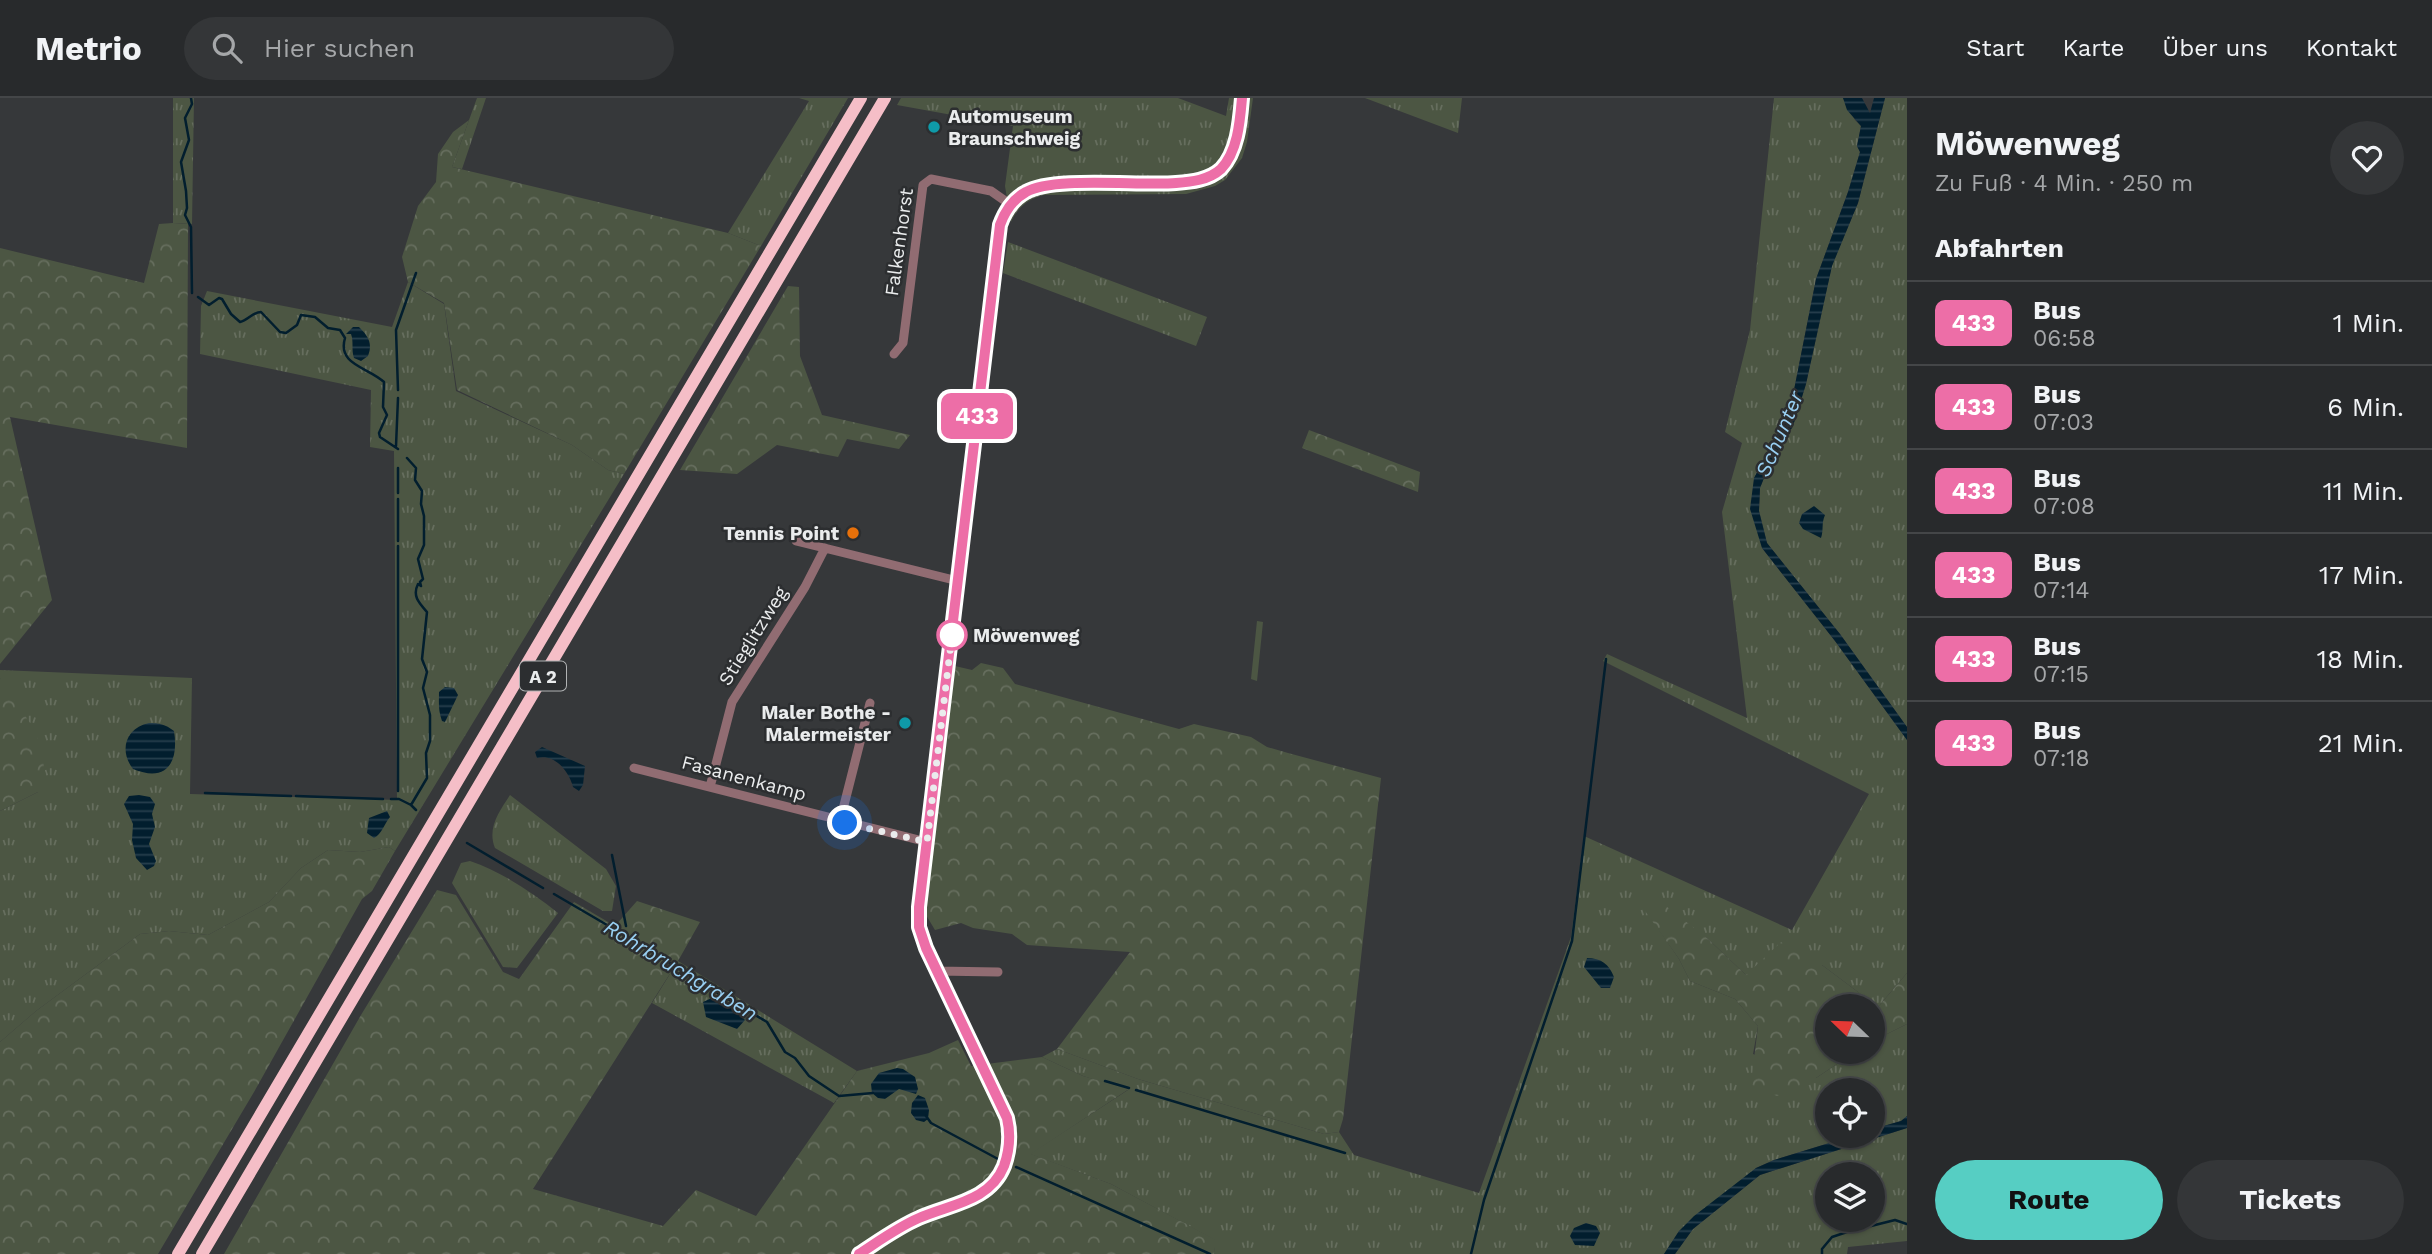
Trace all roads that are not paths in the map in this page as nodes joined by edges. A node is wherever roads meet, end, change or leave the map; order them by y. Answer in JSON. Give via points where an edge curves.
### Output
{"nodes":[{"id":1,"x":861,"y":98,"type":"edge"},
{"id":2,"x":885,"y":98,"type":"edge"},
{"id":3,"x":1242,"y":98,"type":"edge"},
{"id":4,"x":1011,"y":205,"type":"junction"},
{"id":5,"x":894,"y":354,"type":"dead end"},
{"id":6,"x":796,"y":541,"type":"dead end"},
{"id":7,"x":825,"y":548,"type":"junction"},
{"id":8,"x":958,"y":581,"type":"junction"},
{"id":9,"x":870,"y":703,"type":"dead end"},
{"id":10,"x":634,"y":768,"type":"dead end"},
{"id":11,"x":709,"y":788,"type":"junction"},
{"id":12,"x":840,"y":821,"type":"junction"},
{"id":13,"x":927,"y":842,"type":"junction"},
{"id":14,"x":937,"y":971,"type":"junction"},
{"id":15,"x":998,"y":972,"type":"dead end"},
{"id":16,"x":178,"y":1254,"type":"edge"},
{"id":17,"x":202,"y":1254,"type":"edge"},
{"id":18,"x":859,"y":1254,"type":"edge"}],
"edges":[{"from":1,"to":16,"type":"highway","number":"A 2"},
{"from":2,"to":17,"type":"highway","number":"A 2"},
{"from":3,"to":4,"type":"street","via":[[1231,153],[1222,168],[1209,177],[1166,184],[1044,186],[1025,192]]},
{"from":4,"to":5,"type":"street","name":"Falkenhorst","via":[[986,190],[931,179],[923,185],[903,343]]},
{"from":4,"to":8,"type":"street","via":[[997,241]]},
{"from":6,"to":7,"type":"street"},
{"from":7,"to":8,"type":"street"},
{"from":7,"to":11,"type":"street","name":"Stieglitzweg","via":[[732,702]]},
{"from":8,"to":13,"type":"street"},
{"from":9,"to":12,"type":"street"},
{"from":10,"to":11,"type":"street","name":"Fasanenkamp"},
{"from":11,"to":12,"type":"street","name":"Fasanenkamp"},
{"from":12,"to":13,"type":"street","name":"Fasanenkamp"},
{"from":13,"to":14,"type":"street","via":[[919,927]]},
{"from":14,"to":15,"type":"street"},
{"from":14,"to":18,"type":"street","via":[[1007,1118],[1007,1158],[992,1185],[979,1195],[916,1219]]}]}
